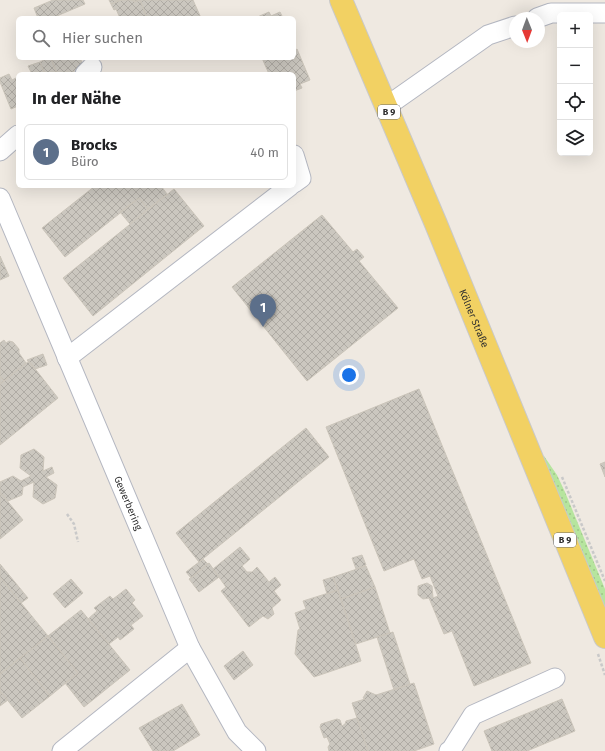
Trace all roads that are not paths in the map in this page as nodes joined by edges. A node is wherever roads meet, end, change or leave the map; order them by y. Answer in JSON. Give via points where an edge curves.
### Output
{"nodes":[{"id":1,"x":341,"y":0,"type":"edge"},
{"id":2,"x":605,"y":13,"type":"edge"},
{"id":3,"x":545,"y":15,"type":"edge"},
{"id":4,"x":509,"y":28,"type":"edge"},
{"id":5,"x":387,"y":106,"type":"junction"},
{"id":6,"x":16,"y":137,"type":"edge"},
{"id":7,"x":0,"y":151,"type":"edge"},
{"id":8,"x":296,"y":161,"type":"edge"},
{"id":9,"x":296,"y":182,"type":"edge"},
{"id":10,"x":287,"y":188,"type":"edge"},
{"id":11,"x":0,"y":198,"type":"edge"},
{"id":12,"x":67,"y":358,"type":"junction"},
{"id":13,"x":605,"y":637,"type":"edge"},
{"id":14,"x":190,"y":648,"type":"junction"},
{"id":15,"x":555,"y":678,"type":"dead end"},
{"id":16,"x":62,"y":751,"type":"edge"},
{"id":17,"x":256,"y":751,"type":"edge"},
{"id":18,"x":449,"y":751,"type":"edge"}],
"edges":[{"from":1,"to":5,"type":"main road","name":"Kölner Straße","number":"B 9"},
{"from":2,"to":3,"type":"street"},
{"from":4,"to":5,"type":"street","via":[[488,35]]},
{"from":5,"to":13,"type":"main road","name":"Kölner Straße","number":"B 9"},
{"from":6,"to":7,"type":"street"},
{"from":8,"to":9,"type":"street","via":[[302,178]]},
{"from":10,"to":12,"type":"street"},
{"from":11,"to":12,"type":"street","name":"Gewerbering"},
{"from":12,"to":14,"type":"street","name":"Gewerbering"},
{"from":14,"to":16,"type":"street"},
{"from":14,"to":17,"type":"street","name":"Gewerbering","via":[[237,732]]},
{"from":15,"to":18,"type":"street","via":[[473,715]]}]}
